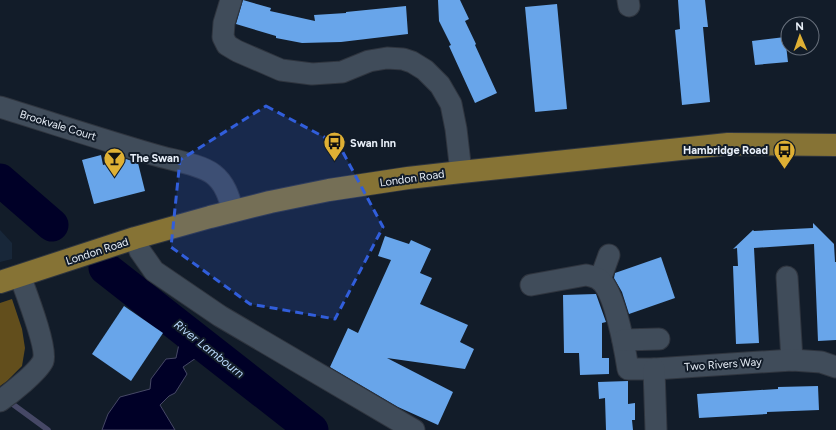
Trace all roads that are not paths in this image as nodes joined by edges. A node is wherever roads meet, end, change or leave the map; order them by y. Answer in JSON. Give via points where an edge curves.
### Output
{"nodes":[{"id":1,"x":231,"y":0,"type":"edge"},
{"id":2,"x":0,"y":107,"type":"edge"},
{"id":3,"x":836,"y":145,"type":"edge"},
{"id":4,"x":461,"y":172,"type":"junction"},
{"id":5,"x":233,"y":211,"type":"junction"},
{"id":6,"x":135,"y":238,"type":"junction"},
{"id":7,"x":609,"y":255,"type":"dead end"},
{"id":8,"x":787,"y":277,"type":"dead end"},
{"id":9,"x":10,"y":279,"type":"edge"},
{"id":10,"x":600,"y":280,"type":"junction"},
{"id":11,"x":531,"y":286,"type":"dead end"},
{"id":12,"x":659,"y":339,"type":"dead end"},
{"id":13,"x":623,"y":340,"type":"junction"},
{"id":14,"x":792,"y":360,"type":"junction"},
{"id":15,"x":836,"y":367,"type":"edge"},
{"id":16,"x":654,"y":369,"type":"junction"},
{"id":17,"x":4,"y":398,"type":"edge"},
{"id":18,"x":414,"y":430,"type":"edge"},
{"id":19,"x":656,"y":430,"type":"edge"}],
"edges":[{"from":1,"to":4,"type":"street","via":[[224,23],[223,37],[227,45],[281,70],[312,74],[342,72],[368,61],[387,58],[403,59],[425,70],[440,85],[451,104]]},
{"from":2,"to":5,"type":"street","name":"Brookvale Court","via":[[212,173],[221,182]]},
{"from":3,"to":4,"type":"main road","name":"London Road","via":[[728,144]]},
{"from":4,"to":5,"type":"main road","name":"London Road","via":[[329,190]]},
{"from":5,"to":6,"type":"main road","name":"London Road"},
{"from":6,"to":9,"type":"main road","name":"London Road"},
{"from":6,"to":18,"type":"street","via":[[140,251],[154,271],[214,312]]},
{"from":7,"to":10,"type":"street"},
{"from":8,"to":14,"type":"street"},
{"from":9,"to":17,"type":"street","via":[[42,341],[44,357],[40,366]]},
{"from":10,"to":11,"type":"street","via":[[586,275]]},
{"from":10,"to":13,"type":"street","name":"Two Rivers Way","via":[[606,287],[616,313]]},
{"from":12,"to":13,"type":"street"},
{"from":13,"to":16,"type":"street","name":"Two Rivers Way","via":[[628,369]]},
{"from":14,"to":15,"type":"street","name":"Two Rivers Way","via":[[821,362]]},
{"from":14,"to":16,"type":"street","name":"Two Rivers Way"},
{"from":16,"to":19,"type":"street"}]}
